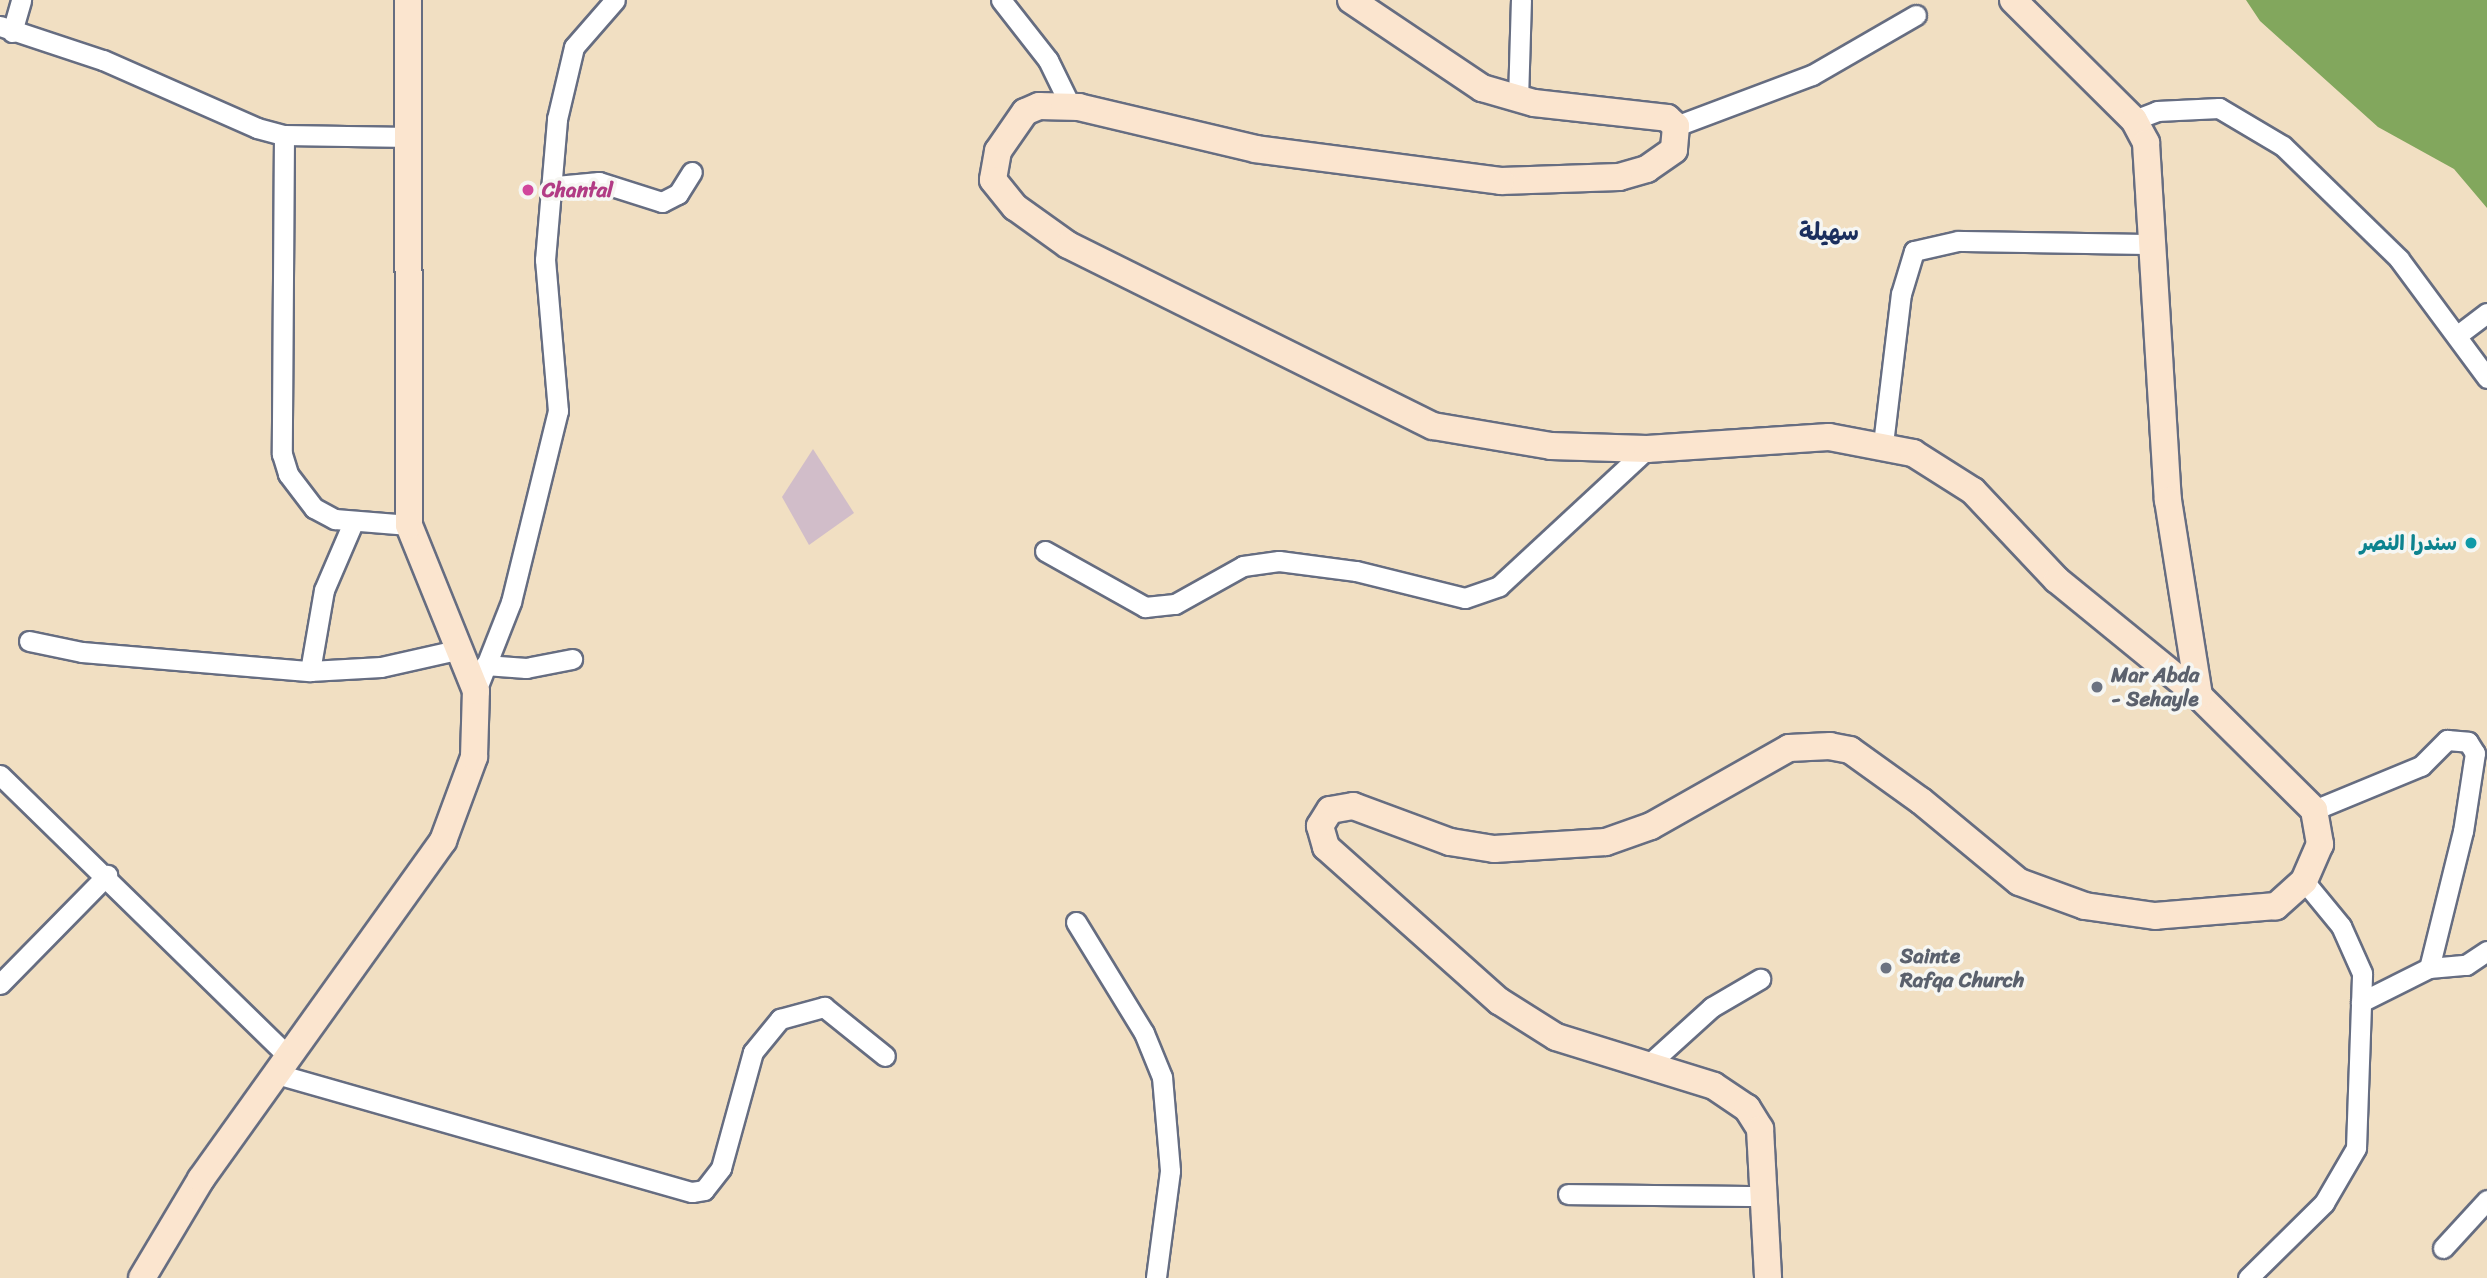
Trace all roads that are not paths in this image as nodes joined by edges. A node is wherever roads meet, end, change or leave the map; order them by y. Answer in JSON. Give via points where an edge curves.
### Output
{"nodes":[{"id":1,"x":21,"y":0,"type":"edge"},
{"id":2,"x":408,"y":0,"type":"edge"},
{"id":3,"x":615,"y":0,"type":"edge"},
{"id":4,"x":1001,"y":0,"type":"edge"},
{"id":5,"x":1351,"y":0,"type":"edge"},
{"id":6,"x":1521,"y":0,"type":"edge"},
{"id":7,"x":2013,"y":0,"type":"edge"},
{"id":8,"x":1916,"y":15,"type":"dead end"},
{"id":9,"x":6,"y":29,"type":"edge"},
{"id":10,"x":1518,"y":100,"type":"junction"},
{"id":11,"x":1071,"y":107,"type":"junction"},
{"id":12,"x":2134,"y":120,"type":"junction"},
{"id":13,"x":1676,"y":126,"type":"junction"},
{"id":14,"x":284,"y":135,"type":"junction"},
{"id":15,"x":410,"y":137,"type":"junction"},
{"id":16,"x":692,"y":172,"type":"dead end"},
{"id":17,"x":556,"y":186,"type":"junction"},
{"id":18,"x":2152,"y":244,"type":"junction"},
{"id":19,"x":2487,"y":313,"type":"edge"},
{"id":20,"x":2459,"y":334,"type":"junction"},
{"id":21,"x":2487,"y":378,"type":"edge"},
{"id":22,"x":1883,"y":444,"type":"junction"},
{"id":23,"x":1647,"y":449,"type":"junction"},
{"id":24,"x":352,"y":524,"type":"junction"},
{"id":25,"x":409,"y":525,"type":"junction"},
{"id":26,"x":1045,"y":551,"type":"dead end"},
{"id":27,"x":29,"y":641,"type":"dead end"},
{"id":28,"x":461,"y":649,"type":"junction"},
{"id":29,"x":572,"y":659,"type":"dead end"},
{"id":30,"x":485,"y":665,"type":"junction"},
{"id":31,"x":310,"y":671,"type":"junction"},
{"id":32,"x":476,"y":691,"type":"junction"},
{"id":33,"x":2199,"y":696,"type":"junction"},
{"id":34,"x":0,"y":775,"type":"edge"},
{"id":35,"x":2314,"y":810,"type":"junction"},
{"id":36,"x":107,"y":875,"type":"junction"},
{"id":37,"x":2304,"y":881,"type":"junction"},
{"id":38,"x":1076,"y":922,"type":"dead end"},
{"id":39,"x":2487,"y":951,"type":"edge"},
{"id":40,"x":2429,"y":968,"type":"junction"},
{"id":41,"x":1760,"y":979,"type":"dead end"},
{"id":42,"x":0,"y":985,"type":"edge"},
{"id":43,"x":2361,"y":1002,"type":"junction"},
{"id":44,"x":885,"y":1056,"type":"dead end"},
{"id":45,"x":1648,"y":1065,"type":"junction"},
{"id":46,"x":283,"y":1066,"type":"junction"},
{"id":47,"x":1569,"y":1194,"type":"dead end"},
{"id":48,"x":1763,"y":1196,"type":"junction"},
{"id":49,"x":2487,"y":1200,"type":"edge"},
{"id":50,"x":2443,"y":1248,"type":"dead end"},
{"id":51,"x":142,"y":1278,"type":"edge"},
{"id":52,"x":1156,"y":1278,"type":"edge"},
{"id":53,"x":1768,"y":1278,"type":"edge"},
{"id":54,"x":2248,"y":1278,"type":"edge"}],
"edges":[{"from":1,"to":9,"type":"street"},
{"from":2,"to":15,"type":"street"},
{"from":3,"to":17,"type":"street","via":[[574,47],[557,119]]},
{"from":4,"to":11,"type":"street","via":[[1048,60]]},
{"from":5,"to":10,"type":"street","via":[[1459,75]]},
{"from":6,"to":10,"type":"street"},
{"from":7,"to":12,"type":"street"},
{"from":8,"to":13,"type":"street","via":[[1812,75]]},
{"from":9,"to":14,"type":"street","via":[[103,60],[229,119]]},
{"from":10,"to":13,"type":"street","via":[[1640,111]]},
{"from":11,"to":13,"type":"street","via":[[1256,149],[1527,182],[1619,177],[1647,169],[1674,150]]},
{"from":11,"to":23,"type":"street","via":[[1038,106],[1025,112],[998,151],[993,180],[1015,207],[1068,245],[1433,426],[1518,442]]},
{"from":12,"to":18,"type":"street","via":[[2151,178]]},
{"from":12,"to":20,"type":"street","via":[[2189,108],[2219,108],[2242,117],[2339,194]]},
{"from":14,"to":15,"type":"street"},
{"from":14,"to":24,"type":"street","via":[[282,454],[288,474],[314,508]]},
{"from":15,"to":25,"type":"street"},
{"from":16,"to":17,"type":"street","via":[[678,194],[662,202],[599,182]]},
{"from":17,"to":30,"type":"street","via":[[545,260],[558,411],[511,602]]},
{"from":18,"to":22,"type":"street","via":[[1958,241],[1914,251],[1901,294]]},
{"from":18,"to":33,"type":"street","via":[[2168,500]]},
{"from":19,"to":20,"type":"street"},
{"from":20,"to":21,"type":"street"},
{"from":22,"to":23,"type":"street","via":[[1829,437]]},
{"from":22,"to":33,"type":"street","via":[[1913,453],[1973,491],[2057,580]]},
{"from":23,"to":26,"type":"street","via":[[1499,586],[1465,598],[1356,571],[1279,561],[1243,566],[1175,604],[1145,607]]},
{"from":24,"to":25,"type":"street"},
{"from":24,"to":31,"type":"street","via":[[324,590]]},
{"from":25,"to":28,"type":"street"},
{"from":27,"to":31,"type":"street","via":[[82,652]]},
{"from":28,"to":31,"type":"street","via":[[381,667]]},
{"from":28,"to":32,"type":"street"},
{"from":29,"to":30,"type":"street","via":[[526,668]]},
{"from":30,"to":32,"type":"street"},
{"from":32,"to":46,"type":"street","via":[[474,757],[443,841]]},
{"from":33,"to":35,"type":"street"},
{"from":34,"to":36,"type":"street"},
{"from":35,"to":37,"type":"street","via":[[2320,844]]},
{"from":35,"to":40,"type":"street","via":[[2421,766],[2447,740],[2468,742],[2474,753],[2463,831]]},
{"from":36,"to":42,"type":"street"},
{"from":36,"to":46,"type":"street"},
{"from":37,"to":43,"type":"street","via":[[2353,949],[2362,973]]},
{"from":37,"to":45,"type":"street","via":[[2276,906],[2233,914],[2155,916],[2054,899],[1991,865],[1921,801],[1850,750],[1830,746],[1789,748],[1651,826],[1606,842],[1494,849],[1450,842],[1353,806],[1339,805],[1324,817],[1321,837],[1334,856],[1499,1001],[1556,1037]]},
{"from":38,"to":52,"type":"street","via":[[1144,1033],[1162,1077],[1170,1171]]},
{"from":39,"to":40,"type":"street","via":[[2466,965]]},
{"from":40,"to":43,"type":"street"},
{"from":41,"to":45,"type":"street","via":[[1712,1007]]},
{"from":43,"to":54,"type":"street","via":[[2352,1163],[2324,1203]]},
{"from":44,"to":46,"type":"street","via":[[824,1007],[780,1019],[753,1052],[721,1168],[704,1190],[692,1192]]},
{"from":45,"to":48,"type":"street","via":[[1714,1086],[1747,1108],[1760,1129]]},
{"from":46,"to":51,"type":"street","via":[[201,1179]]},
{"from":47,"to":48,"type":"street"},
{"from":48,"to":53,"type":"street"},
{"from":49,"to":50,"type":"street"}]}
